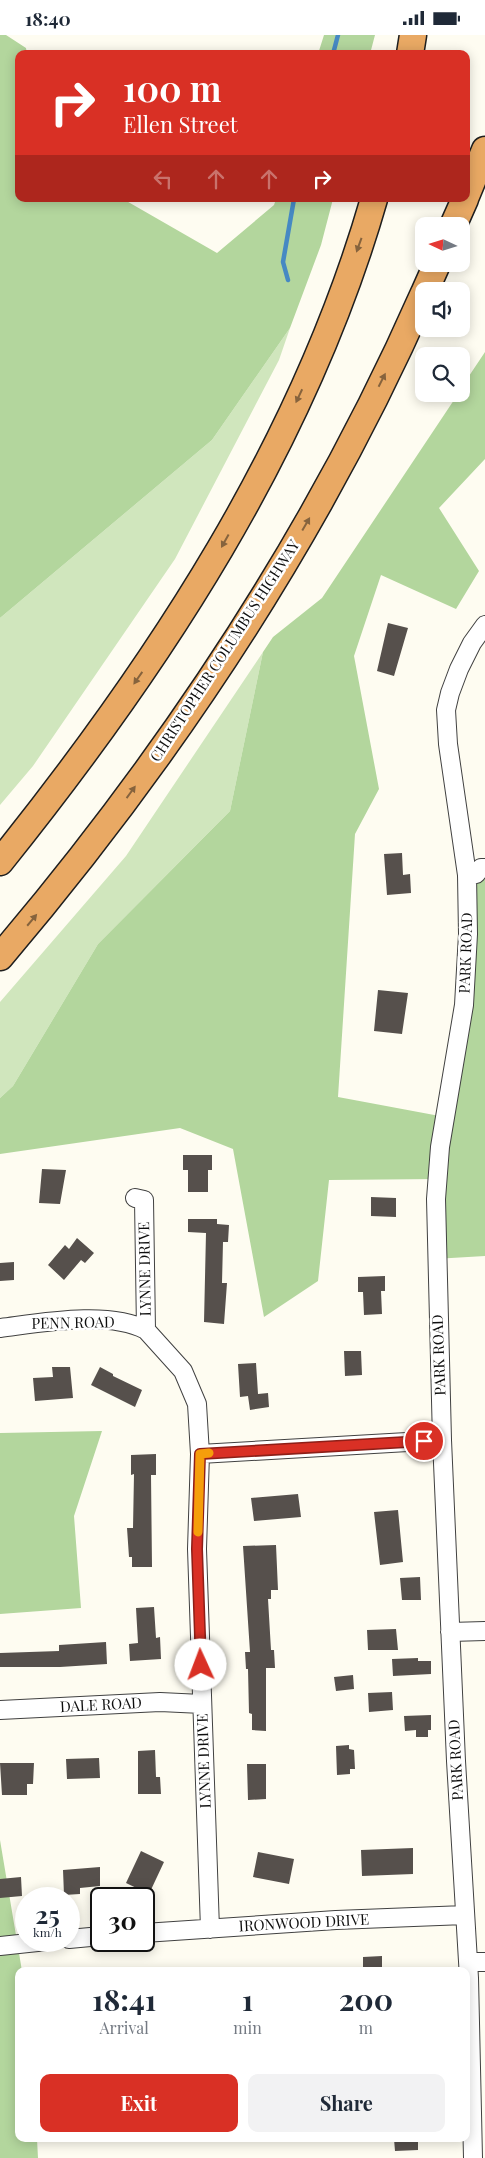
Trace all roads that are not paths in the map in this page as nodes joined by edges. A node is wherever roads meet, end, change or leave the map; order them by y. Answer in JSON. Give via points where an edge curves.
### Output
{"nodes":[{"id":1,"x":413,"y":35,"type":"edge"},
{"id":2,"x":411,"y":50,"type":"edge"},
{"id":3,"x":485,"y":150,"type":"edge"},
{"id":4,"x":470,"y":187,"type":"edge"},
{"id":5,"x":373,"y":202,"type":"edge"},
{"id":6,"x":464,"y":202,"type":"edge"},
{"id":7,"x":457,"y":217,"type":"edge"},
{"id":8,"x":415,"y":310,"type":"edge"},
{"id":9,"x":485,"y":625,"type":"edge"},
{"id":10,"x":0,"y":862,"type":"edge"},
{"id":11,"x":478,"y":874,"type":"edge"},
{"id":12,"x":0,"y":957,"type":"edge"},
{"id":13,"x":136,"y":1198,"type":"dead end"},
{"id":14,"x":0,"y":1328,"type":"edge"},
{"id":15,"x":146,"y":1330,"type":"junction"},
{"id":16,"x":442,"y":1440,"type":"junction"},
{"id":17,"x":200,"y":1454,"type":"junction"},
{"id":18,"x":485,"y":1631,"type":"edge"},
{"id":19,"x":450,"y":1632,"type":"junction"},
{"id":20,"x":202,"y":1704,"type":"junction"},
{"id":21,"x":0,"y":1710,"type":"edge"},
{"id":22,"x":465,"y":1915,"type":"junction"},
{"id":23,"x":210,"y":1929,"type":"junction"},
{"id":24,"x":155,"y":1932,"type":"edge"},
{"id":25,"x":15,"y":1944,"type":"edge"},
{"id":26,"x":0,"y":1946,"type":"edge"},
{"id":27,"x":476,"y":1962,"type":"edge"},
{"id":28,"x":473,"y":2158,"type":"edge"}],
"edges":[{"from":1,"to":2,"type":"highway"},
{"from":3,"to":4,"type":"highway"},
{"from":5,"to":10,"type":"highway","one_way":true,"via":[[310,373],[225,541],[158,648],[97,736]]},
{"from":6,"to":7,"type":"highway"},
{"from":12,"to":8,"type":"highway","name":"CHRISTOPHER COLUMBUS HIGHWAY","one_way":true,"via":[[104,829],[163,748],[269,589],[343,457]]},
{"from":9,"to":11,"type":"street","name":"PARK ROAD","via":[[459,669],[446,710],[448,744]]},
{"from":11,"to":16,"type":"street","name":"PARK ROAD","via":[[468,934],[464,1005],[440,1147],[436,1199]]},
{"from":13,"to":15,"type":"street","name":"LYNNE DRIVE","via":[[144,1200]]},
{"from":14,"to":15,"type":"street","name":"PENN ROAD","via":[[80,1320],[135,1324]]},
{"from":15,"to":17,"type":"street","name":"LYNNE DRIVE","via":[[178,1363],[191,1385],[197,1404]]},
{"from":16,"to":17,"type":"street"},
{"from":16,"to":19,"type":"street","name":"PARK ROAD"},
{"from":17,"to":20,"type":"street","name":"LYNNE DRIVE","via":[[197,1549]]},
{"from":18,"to":19,"type":"street"},
{"from":19,"to":22,"type":"street","name":"PARK ROAD"},
{"from":20,"to":21,"type":"street","name":"DALE ROAD","via":[[160,1702]]},
{"from":20,"to":23,"type":"street","name":"LYNNE DRIVE"},
{"from":22,"to":23,"type":"street","name":"IRONWOOD DRIVE"},
{"from":22,"to":27,"type":"street","name":"PARK ROAD"},
{"from":23,"to":24,"type":"street","name":"IRONWOOD DRIVE"},
{"from":25,"to":26,"type":"street"},
{"from":27,"to":28,"type":"street","name":"PARK ROAD"}]}
